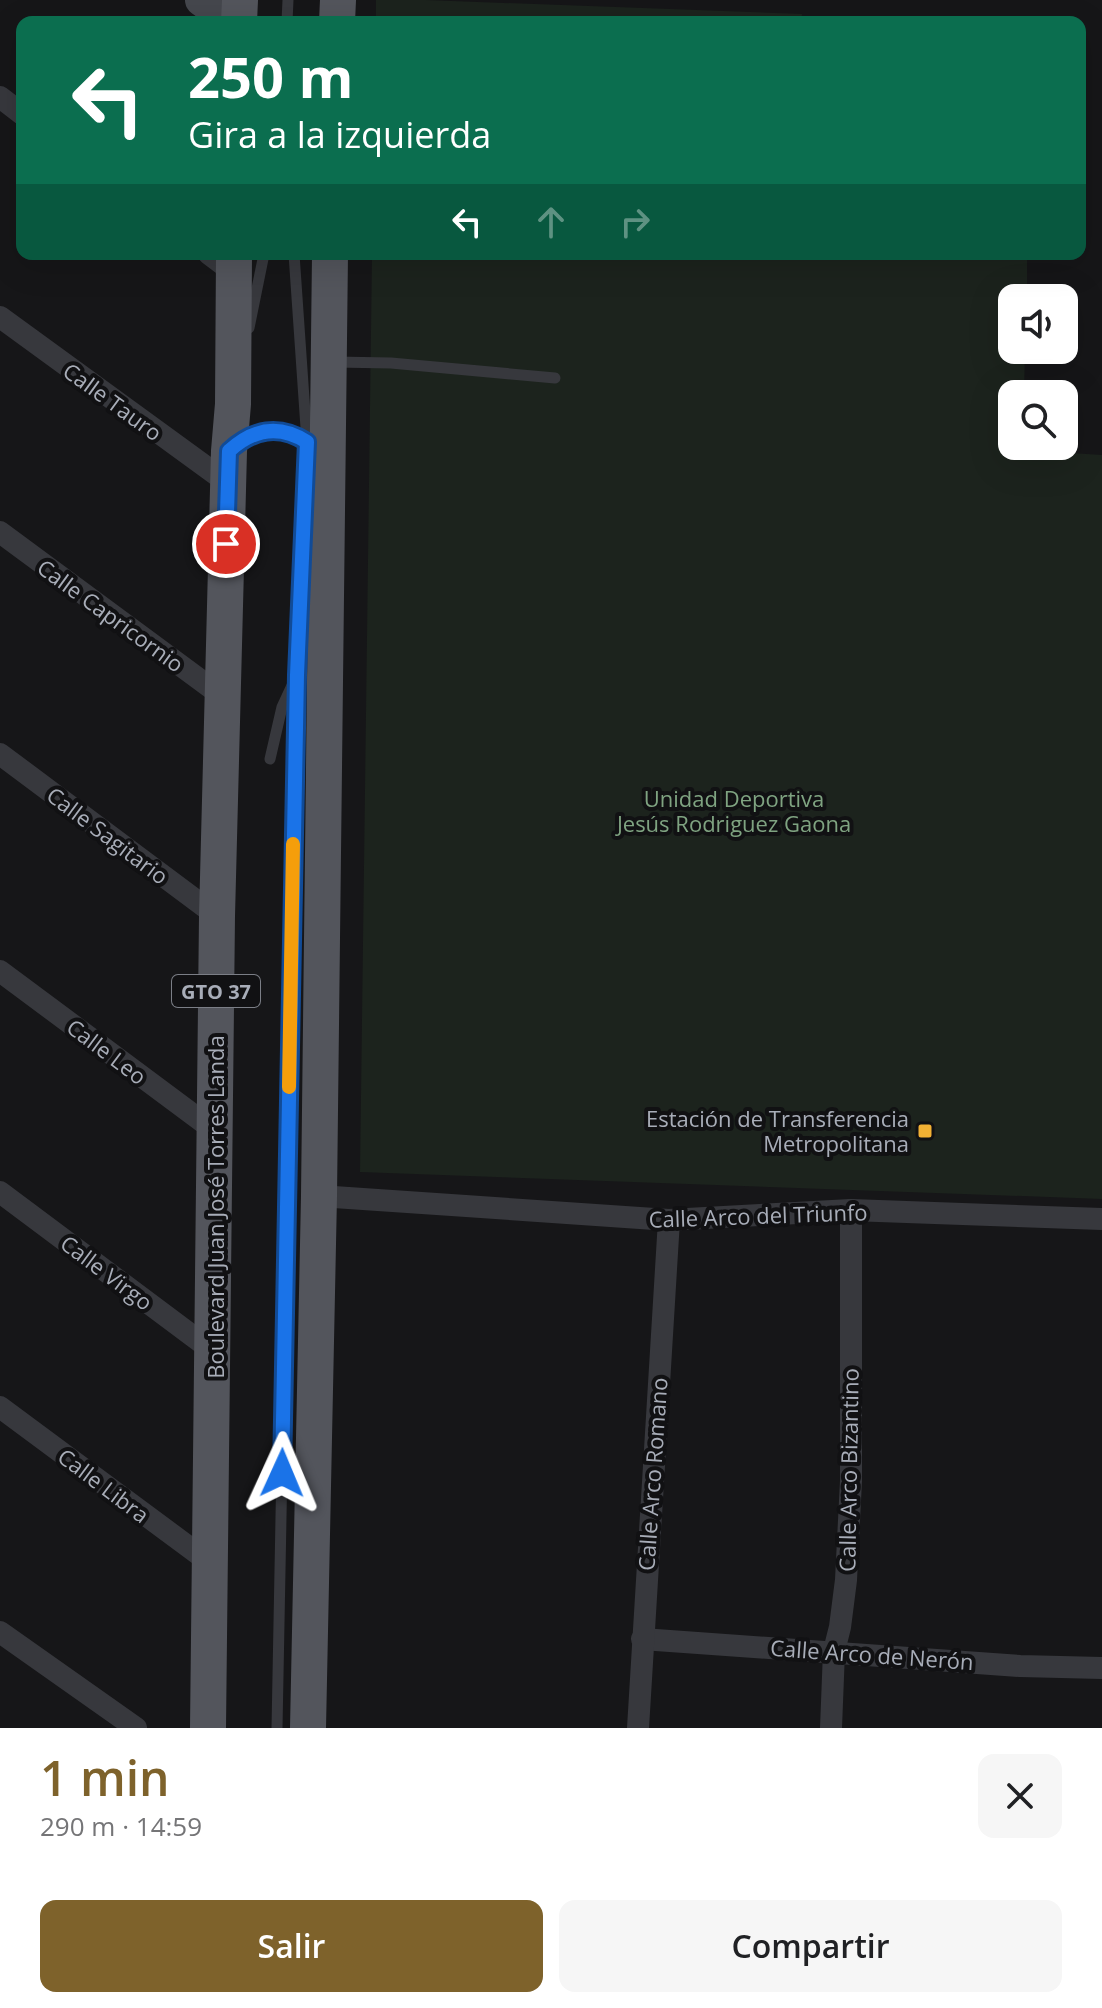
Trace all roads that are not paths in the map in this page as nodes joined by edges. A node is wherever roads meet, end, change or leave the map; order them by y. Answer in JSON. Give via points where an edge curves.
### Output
{"nodes":[{"id":1,"x":201,"y":0,"type":"edge"},
{"id":2,"x":223,"y":16,"type":"edge"},
{"id":3,"x":0,"y":97,"type":"edge"},
{"id":4,"x":16,"y":109,"type":"edge"},
{"id":5,"x":225,"y":260,"type":"edge"},
{"id":6,"x":263,"y":260,"type":"edge"},
{"id":7,"x":294,"y":260,"type":"edge"},
{"id":8,"x":330,"y":260,"type":"edge"},
{"id":9,"x":0,"y":317,"type":"edge"},
{"id":10,"x":326,"y":362,"type":"junction"},
{"id":11,"x":555,"y":378,"type":"dead end"},
{"id":12,"x":233,"y":404,"type":"junction"},
{"id":13,"x":307,"y":442,"type":"junction"},
{"id":14,"x":229,"y":467,"type":"junction"},
{"id":15,"x":0,"y":532,"type":"edge"},
{"id":16,"x":297,"y":675,"type":"junction"},
{"id":17,"x":222,"y":696,"type":"junction"},
{"id":18,"x":0,"y":754,"type":"edge"},
{"id":19,"x":270,"y":759,"type":"dead end"},
{"id":20,"x":217,"y":916,"type":"junction"},
{"id":21,"x":0,"y":971,"type":"edge"},
{"id":22,"x":215,"y":1131,"type":"junction"},
{"id":23,"x":0,"y":1192,"type":"edge"},
{"id":24,"x":319,"y":1196,"type":"junction"},
{"id":25,"x":851,"y":1210,"type":"junction"},
{"id":26,"x":1102,"y":1219,"type":"edge"},
{"id":27,"x":669,"y":1220,"type":"junction"},
{"id":28,"x":214,"y":1352,"type":"junction"},
{"id":29,"x":0,"y":1407,"type":"edge"},
{"id":30,"x":209,"y":1562,"type":"junction"},
{"id":31,"x":0,"y":1632,"type":"edge"},
{"id":32,"x":642,"y":1639,"type":"junction"},
{"id":33,"x":834,"y":1651,"type":"junction"},
{"id":34,"x":1102,"y":1668,"type":"edge"},
{"id":35,"x":136,"y":1728,"type":"edge"},
{"id":36,"x":208,"y":1728,"type":"edge"},
{"id":37,"x":277,"y":1728,"type":"edge"},
{"id":38,"x":308,"y":1728,"type":"edge"},
{"id":39,"x":638,"y":1728,"type":"edge"},
{"id":40,"x":831,"y":1728,"type":"edge"}],
"edges":[{"from":1,"to":2,"type":"street"},
{"from":3,"to":4,"type":"street"},
{"from":5,"to":12,"type":"main road","name":"Boulevard Juan José Torres Landa","number":"GTO 37"},
{"from":6,"to":12,"type":"lane"},
{"from":7,"to":13,"type":"lane"},
{"from":8,"to":10,"type":"main road"},
{"from":9,"to":14,"type":"street","name":"Calle Tauro"},
{"from":10,"to":11,"type":"lane"},
{"from":10,"to":24,"type":"main road"},
{"from":12,"to":14,"type":"main road","name":"Boulevard Juan José Torres Landa","number":"GTO 37"},
{"from":13,"to":14,"type":"lane","via":[[284,430],[254,433]]},
{"from":13,"to":16,"type":"lane"},
{"from":14,"to":17,"type":"main road","name":"Boulevard Juan José Torres Landa","number":"GTO 37"},
{"from":15,"to":17,"type":"street","name":"Calle Capricornio"},
{"from":16,"to":19,"type":"lane","via":[[282,707]]},
{"from":16,"to":37,"type":"lane"},
{"from":17,"to":20,"type":"main road","name":"Boulevard Juan José Torres Landa","number":"GTO 37"},
{"from":18,"to":20,"type":"street","name":"Calle Sagitario"},
{"from":20,"to":22,"type":"main road","name":"Boulevard Juan José Torres Landa","number":"GTO 37"},
{"from":21,"to":22,"type":"street","name":"Calle Leo"},
{"from":22,"to":28,"type":"main road","name":"Boulevard Juan José Torres Landa","number":"GTO 37"},
{"from":23,"to":28,"type":"street","name":"Calle Virgo"},
{"from":24,"to":27,"type":"street","name":"Calle Arco del Triunfo"},
{"from":24,"to":38,"type":"main road"},
{"from":25,"to":26,"type":"street","name":"Calle Arco del Triunfo"},
{"from":25,"to":27,"type":"street","name":"Calle Arco del Triunfo"},
{"from":25,"to":33,"type":"street","name":"Calle Arco Bizantino","via":[[851,1481],[846,1580]]},
{"from":27,"to":32,"type":"street","name":"Calle Arco Romano"},
{"from":28,"to":30,"type":"main road","name":"Boulevard Juan José Torres Landa","number":"GTO 37"},
{"from":29,"to":30,"type":"street","name":"Calle Libra"},
{"from":30,"to":36,"type":"main road","name":"Boulevard Juan José Torres Landa","number":"GTO 37"},
{"from":31,"to":35,"type":"street"},
{"from":32,"to":33,"type":"street","name":"Calle Arco de Nerón"},
{"from":32,"to":39,"type":"street","name":"Calle Arco Romano"},
{"from":33,"to":34,"type":"street","name":"Calle Arco de Nerón"},
{"from":33,"to":40,"type":"street","name":"Calle Arco Bizantino"}]}
